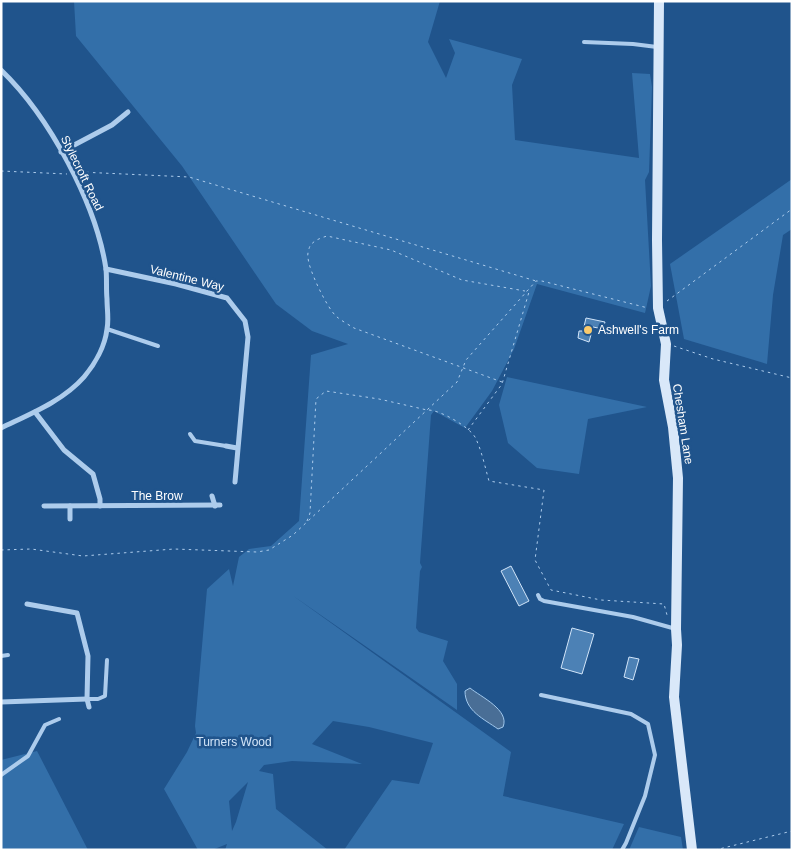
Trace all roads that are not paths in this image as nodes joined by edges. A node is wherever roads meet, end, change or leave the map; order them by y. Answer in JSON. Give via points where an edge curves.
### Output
{"nodes":[{"id":1,"x":659,"y":1,"type":"edge"},
{"id":2,"x":584,"y":42,"type":"dead end"},
{"id":3,"x":659,"y":47,"type":"junction"},
{"id":4,"x":1,"y":70,"type":"edge"},
{"id":5,"x":128,"y":112,"type":"dead end"},
{"id":6,"x":62,"y":152,"type":"junction"},
{"id":7,"x":106,"y":269,"type":"junction"},
{"id":8,"x":107,"y":329,"type":"junction"},
{"id":9,"x":158,"y":346,"type":"dead end"},
{"id":10,"x":35,"y":412,"type":"junction"},
{"id":11,"x":1,"y":428,"type":"edge"},
{"id":12,"x":190,"y":434,"type":"dead end"},
{"id":13,"x":226,"y":446,"type":"joint"},
{"id":14,"x":237,"y":448,"type":"junction"},
{"id":15,"x":236,"y":482,"type":"dead end"},
{"id":16,"x":212,"y":496,"type":"dead end"},
{"id":17,"x":44,"y":506,"type":"dead end"},
{"id":18,"x":70,"y":506,"type":"junction"},
{"id":19,"x":100,"y":506,"type":"junction"},
{"id":20,"x":70,"y":519,"type":"dead end"},
{"id":21,"x":538,"y":595,"type":"dead end"},
{"id":22,"x":27,"y":604,"type":"dead end"},
{"id":23,"x":672,"y":628,"type":"junction"},
{"id":24,"x":8,"y":655,"type":"dead end"},
{"id":25,"x":1,"y":656,"type":"edge"},
{"id":26,"x":107,"y":660,"type":"dead end"},
{"id":27,"x":541,"y":695,"type":"dead end"},
{"id":28,"x":87,"y":699,"type":"junction"},
{"id":29,"x":1,"y":702,"type":"edge"},
{"id":30,"x":89,"y":707,"type":"dead end"},
{"id":31,"x":59,"y":718,"type":"dead end"},
{"id":32,"x":1,"y":775,"type":"edge"},
{"id":33,"x":622,"y":850,"type":"edge"},
{"id":34,"x":692,"y":850,"type":"edge"}],
"edges":[{"from":1,"to":3,"type":"street","name":"Chesham Lane"},
{"from":2,"to":3,"type":"lane"},
{"from":3,"to":23,"type":"street","name":"Chesham Lane","via":[[659,310],[666,344],[664,380],[678,478]]},
{"from":4,"to":6,"type":"street","name":"Stylecroft Road","via":[[48,128]]},
{"from":5,"to":6,"type":"street","via":[[112,125]]},
{"from":6,"to":7,"type":"street","name":"Stylecroft Road","via":[[94,220]]},
{"from":7,"to":8,"type":"street","name":"Stylecroft Road"},
{"from":7,"to":14,"type":"street","name":"Valentine Way","via":[[227,298],[245,321],[248,338]]},
{"from":8,"to":9,"type":"lane"},
{"from":8,"to":10,"type":"street","name":"Stylecroft Road","via":[[101,350],[85,376],[69,392]]},
{"from":10,"to":11,"type":"street","name":"Stylecroft Road"},
{"from":10,"to":19,"type":"street","via":[[64,450],[93,474]]},
{"from":12,"to":13,"type":"lane","via":[[195,441]]},
{"from":13,"to":14,"type":"street"},
{"from":14,"to":15,"type":"street","name":"Valentine Way"},
{"from":16,"to":19,"type":"street","name":"The Brow","via":[[218,506]]},
{"from":17,"to":18,"type":"street","name":"The Brow"},
{"from":18,"to":19,"type":"street","name":"The Brow"},
{"from":18,"to":20,"type":"street"},
{"from":21,"to":23,"type":"lane","via":[[544,601],[632,617]]},
{"from":22,"to":28,"type":"street","via":[[77,613],[88,656]]},
{"from":23,"to":34,"type":"street","name":"Chesham Lane","via":[[677,645],[674,697]]},
{"from":24,"to":25,"type":"lane"},
{"from":26,"to":28,"type":"lane","via":[[105,696]]},
{"from":27,"to":33,"type":"lane","via":[[632,714],[648,724],[655,755],[645,796]]},
{"from":28,"to":29,"type":"street"},
{"from":28,"to":30,"type":"street"},
{"from":31,"to":32,"type":"lane","via":[[45,725],[28,756]]}]}
